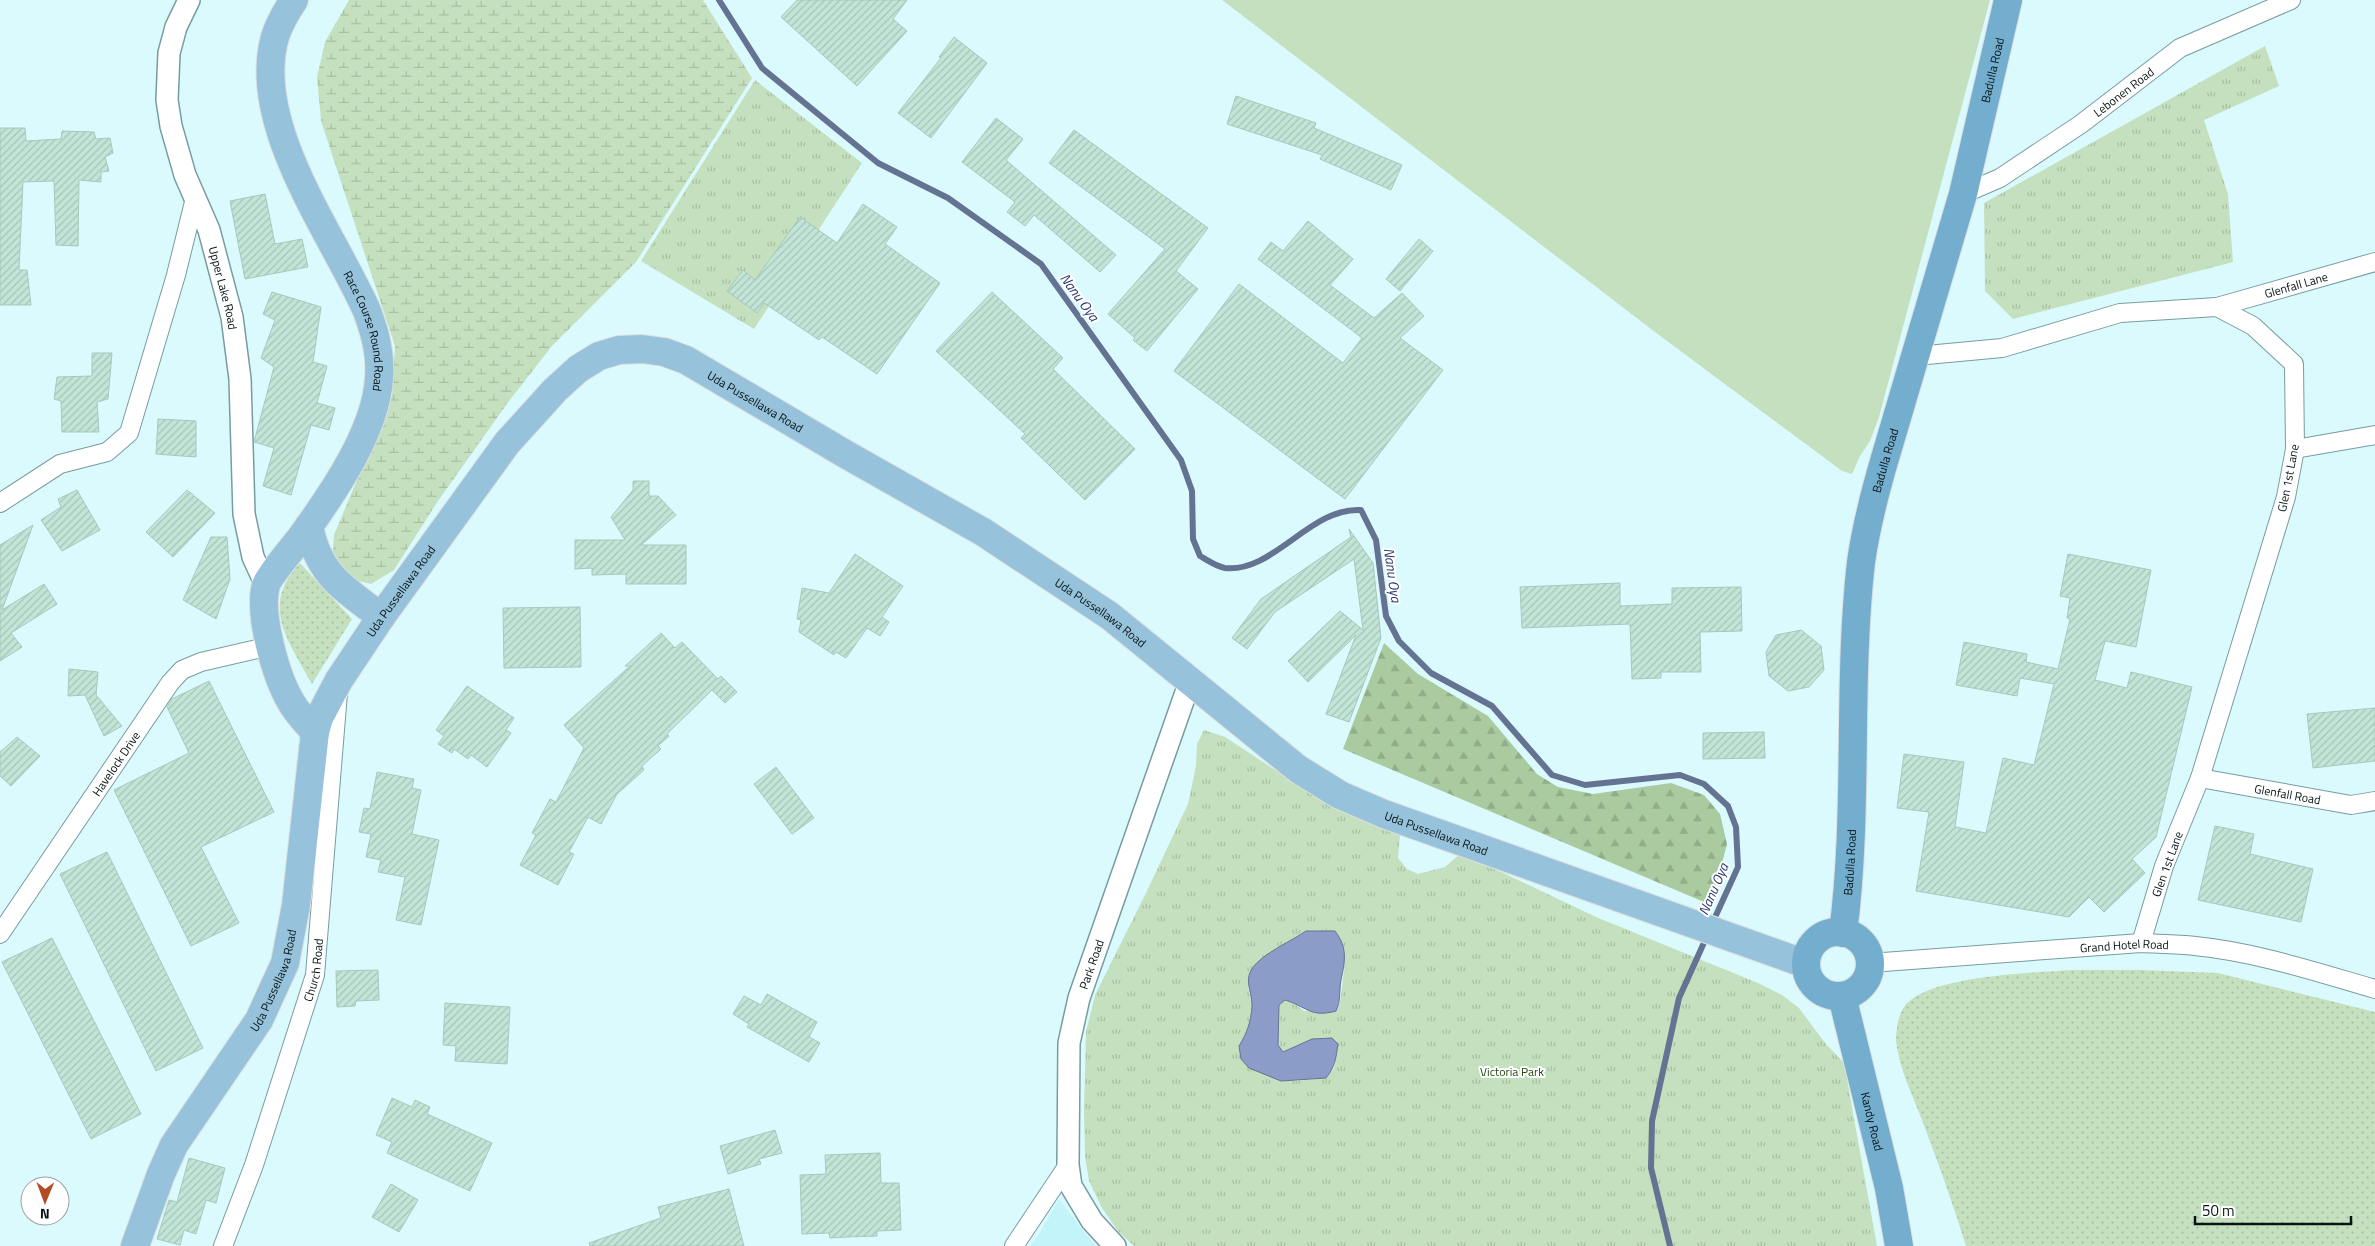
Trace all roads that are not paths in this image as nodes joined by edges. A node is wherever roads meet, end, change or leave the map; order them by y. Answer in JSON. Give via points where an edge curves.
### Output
{"nodes":[{"id":1,"x":189,"y":0,"type":"edge"},
{"id":2,"x":294,"y":0,"type":"edge"},
{"id":3,"x":2008,"y":0,"type":"edge"},
{"id":4,"x":2291,"y":0,"type":"edge"},
{"id":5,"x":1963,"y":194,"type":"junction"},
{"id":6,"x":195,"y":198,"type":"junction"},
{"id":7,"x":2375,"y":262,"type":"edge"},
{"id":8,"x":2217,"y":307,"type":"junction"},
{"id":9,"x":1916,"y":356,"type":"junction"},
{"id":10,"x":2375,"y":435,"type":"edge"},
{"id":11,"x":2295,"y":449,"type":"junction"},
{"id":12,"x":0,"y":503,"type":"edge"},
{"id":13,"x":309,"y":526,"type":"junction"},
{"id":14,"x":266,"y":585,"type":"junction"},
{"id":15,"x":381,"y":617,"type":"junction"},
{"id":16,"x":270,"y":646,"type":"junction"},
{"id":17,"x":339,"y":680,"type":"junction"},
{"id":18,"x":1190,"y":681,"type":"junction"},
{"id":19,"x":315,"y":732,"type":"junction"},
{"id":20,"x":2200,"y":778,"type":"junction"},
{"id":21,"x":2375,"y":801,"type":"edge"},
{"id":22,"x":1844,"y":933,"type":"junction"},
{"id":23,"x":0,"y":934,"type":"edge"},
{"id":24,"x":2141,"y":943,"type":"junction"},
{"id":25,"x":1806,"y":964,"type":"junction"},
{"id":26,"x":1870,"y":964,"type":"junction"},
{"id":27,"x":2375,"y":989,"type":"edge"},
{"id":28,"x":1842,"y":996,"type":"junction"},
{"id":29,"x":1068,"y":1165,"type":"junction"},
{"id":30,"x":136,"y":1246,"type":"edge"},
{"id":31,"x":223,"y":1246,"type":"edge"},
{"id":32,"x":1014,"y":1246,"type":"edge"},
{"id":33,"x":1115,"y":1246,"type":"edge"},
{"id":34,"x":1899,"y":1246,"type":"edge"}],
"edges":[{"from":1,"to":6,"type":"street","name":"Upper Lake Road","via":[[176,27],[169,53],[167,100],[177,146]]},
{"from":2,"to":13,"type":"main road","name":"Race Course Round Road","via":[[275,38],[273,103],[290,157],[366,311],[375,334],[379,370],[376,400],[356,450],[339,483]]},
{"from":3,"to":5,"type":"highway","name":"Badulla Road"},
{"from":4,"to":5,"type":"street","name":"Lebonen Road","via":[[2180,48],[2074,129],[2000,178]]},
{"from":5,"to":9,"type":"highway","name":"Badulla Road"},
{"from":6,"to":12,"type":"street","via":[[176,276],[128,433],[107,452],[60,464]]},
{"from":6,"to":14,"type":"street","name":"Upper Lake Road","via":[[209,230],[232,316],[240,379],[244,514],[253,558]]},
{"from":7,"to":8,"type":"street","name":"Glenfall Lane"},
{"from":8,"to":9,"type":"street","via":[[2120,312],[2002,348]]},
{"from":8,"to":11,"type":"street","name":"Glen 1st Lane","via":[[2253,326],[2294,364]]},
{"from":9,"to":22,"type":"highway","name":"Badulla Road","via":[[1874,498],[1862,560],[1856,634],[1851,856]]},
{"from":10,"to":11,"type":"street"},
{"from":11,"to":20,"type":"street","name":"Glen 1st Lane","via":[[2286,497]]},
{"from":13,"to":14,"type":"main road","name":"Race Course Round Road"},
{"from":13,"to":15,"type":"main road","via":[[316,554],[325,570]]},
{"from":14,"to":16,"type":"main road","via":[[266,626]]},
{"from":15,"to":17,"type":"main road","name":"Uda Pussellawa Road"},
{"from":15,"to":18,"type":"main road","name":"Uda Pussellawa Road","via":[[507,443],[550,395],[578,369],[599,356],[619,350],[642,349],[686,360],[983,532],[1110,616]]},
{"from":16,"to":19,"type":"main road","via":[[291,702]]},
{"from":16,"to":23,"type":"street","name":"Havelock Drive","via":[[201,662],[182,670],[170,682]]},
{"from":17,"to":19,"type":"main road","name":"Uda Pussellawa Road"},
{"from":17,"to":31,"type":"street","name":"Church Road","via":[[314,975],[254,1166]]},
{"from":18,"to":25,"type":"main road","name":"Uda Pussellawa Road","via":[[1298,769],[1340,794],[1384,814]]},
{"from":18,"to":29,"type":"street","name":"Park Road","via":[[1079,998],[1069,1043]]},
{"from":19,"to":30,"type":"main road","name":"Uda Pussellawa Road","via":[[292,936],[285,963],[259,1020],[174,1145]]},
{"from":20,"to":21,"type":"street","name":"Glenfall Road","via":[[2351,805]]},
{"from":20,"to":24,"type":"street","name":"Glen 1st Lane","via":[[2164,866]]},
{"from":22,"to":25,"type":"highway","via":[[1824,935],[1811,947]]},
{"from":22,"to":26,"type":"highway","via":[[1857,938],[1868,951]]},
{"from":24,"to":26,"type":"street","name":"Grand Hotel Road"},
{"from":24,"to":27,"type":"street","name":"Grand Hotel Road","via":[[2233,952]]},
{"from":25,"to":28,"type":"highway","via":[[1811,981],[1824,993]]},
{"from":26,"to":28,"type":"highway","via":[[1867,978],[1856,992]]},
{"from":28,"to":34,"type":"highway","name":"Kandy Road","via":[[1889,1188]]},
{"from":29,"to":32,"type":"street"},
{"from":29,"to":33,"type":"street","name":"Park Road","via":[[1071,1186],[1092,1221]]}]}
